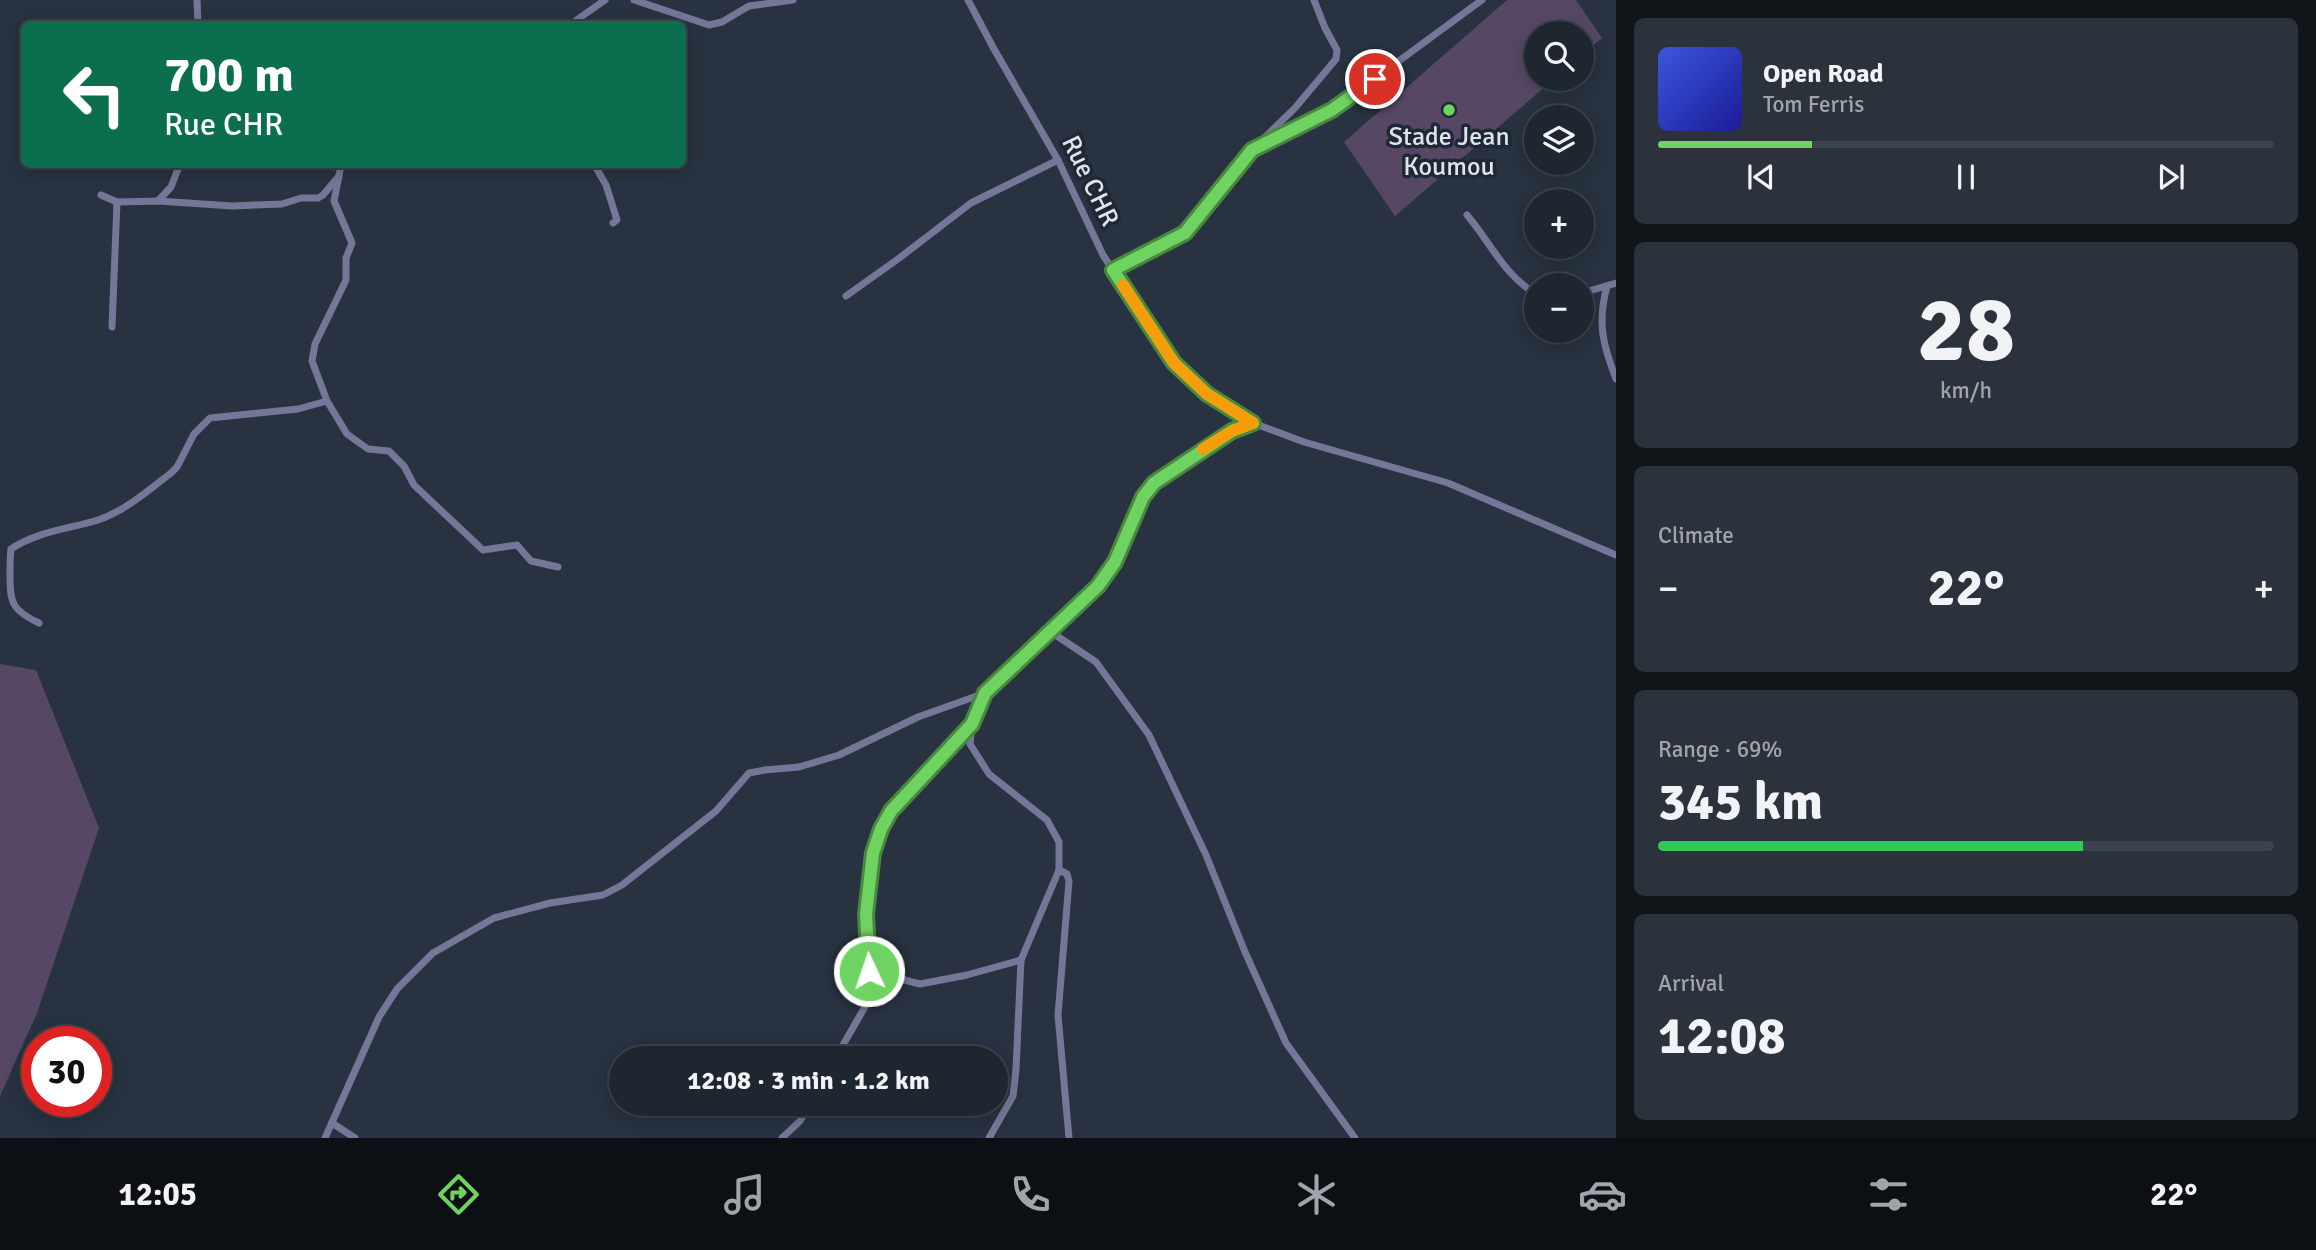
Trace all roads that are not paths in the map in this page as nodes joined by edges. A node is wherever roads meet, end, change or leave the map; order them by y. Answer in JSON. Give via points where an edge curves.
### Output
{"nodes":[{"id":1,"x":197,"y":0,"type":"edge"},
{"id":2,"x":605,"y":0,"type":"edge"},
{"id":3,"x":634,"y":0,"type":"edge"},
{"id":4,"x":793,"y":0,"type":"edge"},
{"id":5,"x":968,"y":0,"type":"edge"},
{"id":6,"x":1314,"y":0,"type":"edge"},
{"id":7,"x":1482,"y":0,"type":"edge"},
{"id":8,"x":198,"y":21,"type":"edge"},
{"id":9,"x":575,"y":21,"type":"edge"},
{"id":10,"x":1252,"y":150,"type":"junction"},
{"id":11,"x":1058,"y":160,"type":"junction"},
{"id":12,"x":178,"y":168,"type":"edge"},
{"id":13,"x":340,"y":168,"type":"edge"},
{"id":14,"x":596,"y":168,"type":"edge"},
{"id":15,"x":339,"y":176,"type":"junction"},
{"id":16,"x":171,"y":187,"type":"junction"},
{"id":17,"x":101,"y":195,"type":"dead end"},
{"id":18,"x":158,"y":201,"type":"junction"},
{"id":19,"x":117,"y":202,"type":"junction"},
{"id":20,"x":175,"y":202,"type":"junction"},
{"id":21,"x":1467,"y":215,"type":"dead end"},
{"id":22,"x":613,"y":223,"type":"dead end"},
{"id":23,"x":1113,"y":270,"type":"junction"},
{"id":24,"x":1616,"y":283,"type":"edge"},
{"id":25,"x":1524,"y":284,"type":"edge"},
{"id":26,"x":1604,"y":290,"type":"junction"},
{"id":27,"x":1594,"y":291,"type":"edge"},
{"id":28,"x":846,"y":296,"type":"dead end"},
{"id":29,"x":112,"y":327,"type":"dead end"},
{"id":30,"x":1613,"y":364,"type":"edge"},
{"id":31,"x":1616,"y":379,"type":"edge"},
{"id":32,"x":327,"y":401,"type":"junction"},
{"id":33,"x":1253,"y":423,"type":"junction"},
{"id":34,"x":1616,"y":555,"type":"edge"},
{"id":35,"x":558,"y":567,"type":"dead end"},
{"id":36,"x":39,"y":623,"type":"dead end"},
{"id":37,"x":1051,"y":632,"type":"junction"},
{"id":38,"x":985,"y":693,"type":"junction"},
{"id":39,"x":972,"y":724,"type":"junction"},
{"id":40,"x":1059,"y":870,"type":"junction"},
{"id":41,"x":1021,"y":960,"type":"junction"},
{"id":42,"x":869,"y":971,"type":"junction"},
{"id":43,"x":842,"y":1046,"type":"edge"},
{"id":44,"x":803,"y":1116,"type":"edge"},
{"id":45,"x":332,"y":1123,"type":"junction"},
{"id":46,"x":325,"y":1138,"type":"edge"},
{"id":47,"x":355,"y":1138,"type":"edge"},
{"id":48,"x":782,"y":1138,"type":"edge"},
{"id":49,"x":989,"y":1138,"type":"edge"},
{"id":50,"x":1069,"y":1138,"type":"edge"},
{"id":51,"x":1356,"y":1138,"type":"edge"}],
"edges":[{"from":1,"to":8,"type":"street"},
{"from":2,"to":9,"type":"street"},
{"from":3,"to":4,"type":"street","via":[[709,25],[750,6]]},
{"from":5,"to":11,"type":"street","name":"Rue CHR"},
{"from":6,"to":10,"type":"street","via":[[1335,44],[1336,59]]},
{"from":7,"to":10,"type":"street","via":[[1332,110]]},
{"from":10,"to":23,"type":"street","via":[[1185,233]]},
{"from":11,"to":23,"type":"street","name":"Rue CHR"},
{"from":11,"to":28,"type":"street","via":[[971,203]]},
{"from":12,"to":16,"type":"street"},
{"from":13,"to":15,"type":"street"},
{"from":14,"to":22,"type":"street","via":[[610,196],[617,220]]},
{"from":15,"to":20,"type":"street","via":[[318,198],[282,204]]},
{"from":15,"to":32,"type":"street","via":[[334,201],[352,243],[346,258],[346,280],[312,354]]},
{"from":16,"to":18,"type":"street"},
{"from":16,"to":20,"type":"street"},
{"from":17,"to":19,"type":"street"},
{"from":18,"to":19,"type":"street"},
{"from":18,"to":20,"type":"street"},
{"from":19,"to":29,"type":"street"},
{"from":21,"to":25,"type":"street","via":[[1511,275]]},
{"from":23,"to":33,"type":"street","name":"Rue CHR","via":[[1174,363],[1207,394]]},
{"from":24,"to":26,"type":"street"},
{"from":26,"to":27,"type":"street"},
{"from":26,"to":30,"type":"street","via":[[1601,319],[1605,348]]},
{"from":30,"to":31,"type":"street"},
{"from":32,"to":35,"type":"street","via":[[347,434],[368,449],[389,451],[414,485],[483,550],[517,545],[531,561]]},
{"from":32,"to":36,"type":"street","via":[[298,409],[210,418],[194,434],[171,474],[124,507],[11,549],[11,601]]},
{"from":33,"to":34,"type":"street","name":"Rue CHR","via":[[1448,483]]},
{"from":33,"to":37,"type":"street","via":[[1232,431],[1154,483],[1107,575]]},
{"from":37,"to":38,"type":"street"},
{"from":37,"to":51,"type":"street","via":[[1096,662],[1149,736],[1206,855],[1286,1043]]},
{"from":38,"to":39,"type":"street"},
{"from":38,"to":45,"type":"street","via":[[918,717],[839,755],[799,768],[749,773],[716,811],[622,885],[603,895],[494,918],[433,953],[397,989],[379,1017]]},
{"from":39,"to":40,"type":"street","via":[[970,744],[989,774],[1047,820],[1059,842]]},
{"from":39,"to":42,"type":"street","via":[[891,811],[876,840],[866,914]]},
{"from":40,"to":41,"type":"street"},
{"from":40,"to":50,"type":"street","via":[[1069,881],[1058,1015]]},
{"from":41,"to":42,"type":"street","via":[[920,984]]},
{"from":41,"to":49,"type":"street","via":[[1013,1096]]},
{"from":42,"to":43,"type":"street","via":[[866,1005]]},
{"from":44,"to":48,"type":"street"},
{"from":45,"to":46,"type":"street"},
{"from":45,"to":47,"type":"street"}]}
